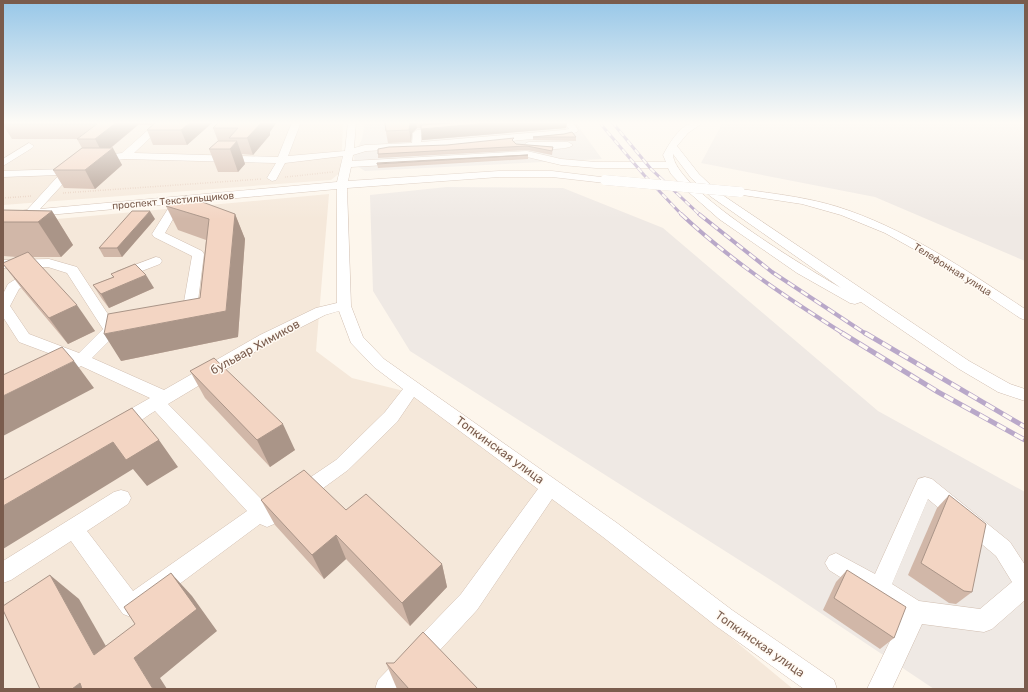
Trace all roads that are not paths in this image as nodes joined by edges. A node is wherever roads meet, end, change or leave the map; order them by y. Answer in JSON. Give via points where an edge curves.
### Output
{"nodes":[{"id":1,"x":16,"y":154,"type":"edge"},
{"id":2,"x":284,"y":154,"type":"edge"},
{"id":3,"x":337,"y":154,"type":"edge"},
{"id":4,"x":349,"y":154,"type":"edge"},
{"id":5,"x":524,"y":154,"type":"edge"},
{"id":6,"x":528,"y":154,"type":"edge"},
{"id":7,"x":668,"y":154,"type":"edge"},
{"id":8,"x":679,"y":154,"type":"edge"},
{"id":9,"x":125,"y":156,"type":"joint"},
{"id":10,"x":282,"y":160,"type":"junction"},
{"id":11,"x":3,"y":163,"type":"edge"},
{"id":12,"x":672,"y":165,"type":"junction"},
{"id":13,"x":68,"y":172,"type":"junction"},
{"id":14,"x":344,"y":173,"type":"junction"},
{"id":15,"x":3,"y":174,"type":"edge"},
{"id":16,"x":272,"y":178,"type":"road end"},
{"id":17,"x":179,"y":199,"type":"junction"},
{"id":18,"x":31,"y":214,"type":"junction"},
{"id":19,"x":3,"y":216,"type":"edge"},
{"id":20,"x":156,"y":261,"type":"dead end"},
{"id":21,"x":50,"y":263,"type":"junction"},
{"id":22,"x":3,"y":264,"type":"edge"},
{"id":23,"x":8,"y":289,"type":"edge"},
{"id":24,"x":84,"y":289,"type":"junction"},
{"id":25,"x":3,"y":306,"type":"edge"},
{"id":26,"x":344,"y":306,"type":"junction"},
{"id":27,"x":1025,"y":315,"type":"edge"},
{"id":28,"x":174,"y":319,"type":"edge"},
{"id":29,"x":905,"y":324,"type":"junction"},
{"id":30,"x":135,"y":326,"type":"edge"},
{"id":31,"x":112,"y":330,"type":"junction"},
{"id":32,"x":81,"y":360,"type":"junction"},
{"id":33,"x":46,"y":377,"type":"edge"},
{"id":34,"x":412,"y":386,"type":"junction"},
{"id":35,"x":1025,"y":395,"type":"edge"},
{"id":36,"x":161,"y":400,"type":"junction"},
{"id":37,"x":103,"y":433,"type":"edge"},
{"id":38,"x":550,"y":487,"type":"junction"},
{"id":39,"x":121,"y":498,"type":"dead end"},
{"id":40,"x":260,"y":512,"type":"junction"},
{"id":41,"x":73,"y":528,"type":"junction"},
{"id":42,"x":836,"y":563,"type":"dead end"},
{"id":43,"x":3,"y":573,"type":"edge"},
{"id":44,"x":1025,"y":585,"type":"edge"},
{"id":45,"x":879,"y":589,"type":"junction"},
{"id":46,"x":916,"y":612,"type":"junction"},
{"id":47,"x":387,"y":689,"type":"edge"},
{"id":48,"x":824,"y":689,"type":"edge"},
{"id":49,"x":879,"y":689,"type":"edge"}],
"edges":[{"from":1,"to":11,"type":"street"},
{"from":2,"to":10,"type":"street"},
{"from":3,"to":10,"type":"street"},
{"from":4,"to":14,"type":"street","name":"Топкинская улица"},
{"from":5,"to":14,"type":"street"},
{"from":6,"to":12,"type":"street","via":[[561,162]]},
{"from":7,"to":12,"type":"street"},
{"from":8,"to":29,"type":"street","via":[[695,176],[714,194]]},
{"from":9,"to":10,"type":"street"},
{"from":9,"to":13,"type":"street","via":[[88,160]]},
{"from":10,"to":16,"type":"street"},
{"from":12,"to":29,"type":"street","via":[[689,187],[723,217],[835,290]]},
{"from":13,"to":15,"type":"street"},
{"from":13,"to":18,"type":"street"},
{"from":14,"to":17,"type":"street","name":"проспект Текстильщиков"},
{"from":14,"to":26,"type":"street","name":"Топкинская улица"},
{"from":14,"to":27,"type":"street","name":"Телефонная улица","bridge":true,"via":[[552,174],[740,192],[802,201],[845,213],[889,231],[939,258]]},
{"from":17,"to":18,"type":"street","name":"проспект Текстильщиков"},
{"from":17,"to":28,"type":"street","via":[[158,234],[198,254],[189,316]]},
{"from":18,"to":19,"type":"street","name":"проспект Текстильщиков"},
{"from":20,"to":24,"type":"street"},
{"from":21,"to":22,"type":"street"},
{"from":21,"to":23,"type":"street"},
{"from":21,"to":24,"type":"street","via":[[72,270]]},
{"from":23,"to":25,"type":"street","via":[[8,298]]},
{"from":24,"to":31,"type":"street"},
{"from":25,"to":32,"type":"street","via":[[24,338]]},
{"from":26,"to":34,"type":"street","name":"Топкинская улица","via":[[356,339],[378,363]]},
{"from":26,"to":36,"type":"street","name":"бульвар Химиков","via":[[320,311],[265,339]]},
{"from":29,"to":35,"type":"street","via":[[964,365],[1004,388]]},
{"from":30,"to":31,"type":"street"},
{"from":31,"to":32,"type":"street"},
{"from":32,"to":33,"type":"street"},
{"from":32,"to":36,"type":"street"},
{"from":34,"to":38,"type":"street","name":"Топкинская улица"},
{"from":34,"to":40,"type":"street","via":[[391,417],[342,465],[267,518]]},
{"from":36,"to":37,"type":"street","name":"бульвар Химиков"},
{"from":36,"to":40,"type":"street"},
{"from":38,"to":47,"type":"street","via":[[469,602]]},
{"from":38,"to":48,"type":"street","name":"Топкинская улица","via":[[724,618]]},
{"from":39,"to":41,"type":"street"},
{"from":40,"to":41,"type":"street","via":[[131,606]]},
{"from":41,"to":43,"type":"street"},
{"from":42,"to":45,"type":"street"},
{"from":44,"to":45,"type":"street","via":[[1003,549],[925,485]]},
{"from":44,"to":46,"type":"street","via":[[984,621]]},
{"from":45,"to":46,"type":"street"},
{"from":46,"to":49,"type":"street"}]}
